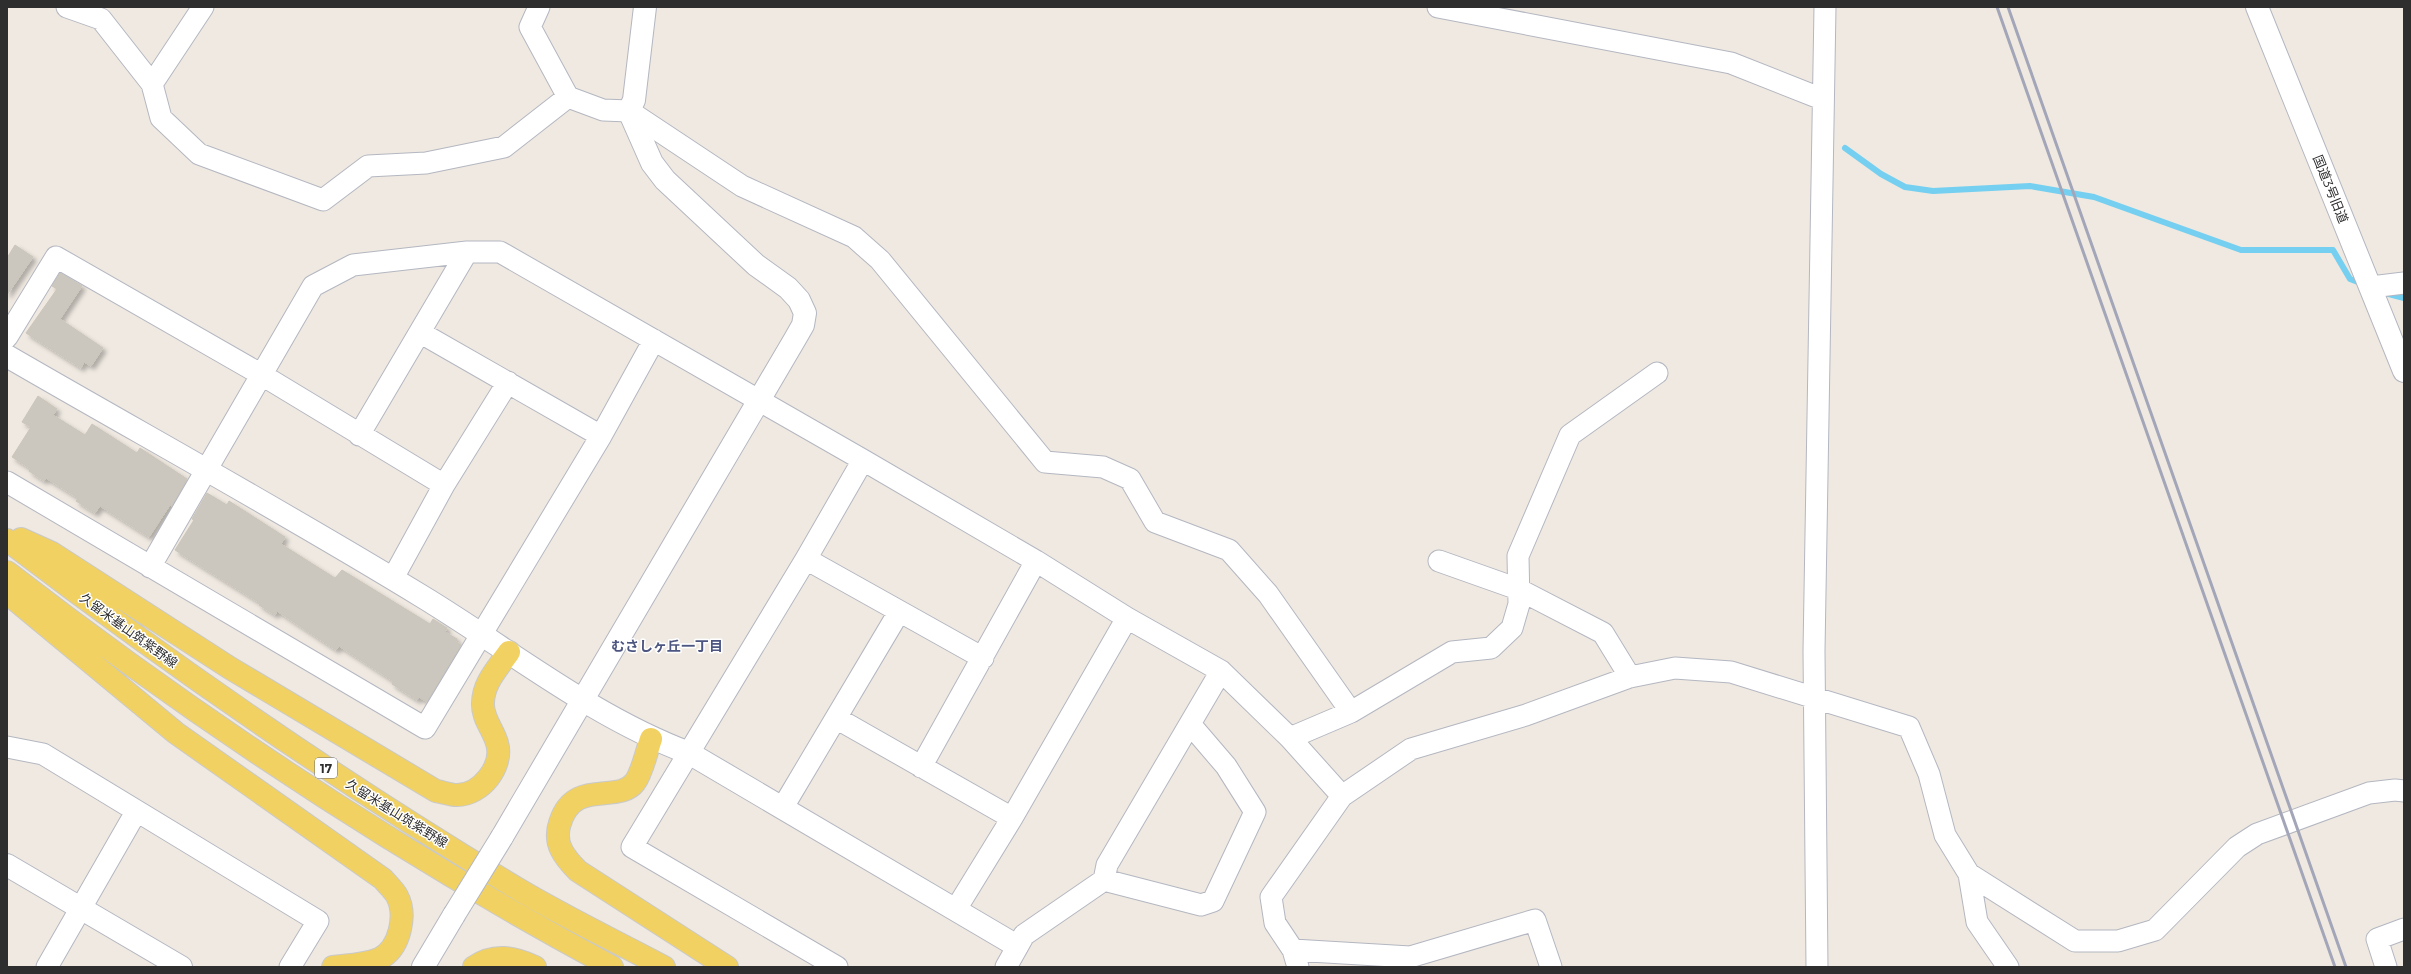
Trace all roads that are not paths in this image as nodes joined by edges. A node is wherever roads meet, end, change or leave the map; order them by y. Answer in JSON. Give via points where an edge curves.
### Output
{"nodes":[{"id":1,"x":67,"y":7,"type":"edge"},
{"id":2,"x":203,"y":7,"type":"edge"},
{"id":3,"x":539,"y":7,"type":"edge"},
{"id":4,"x":645,"y":7,"type":"edge"},
{"id":5,"x":1438,"y":7,"type":"edge"},
{"id":6,"x":1825,"y":7,"type":"edge"},
{"id":7,"x":2257,"y":7,"type":"edge"},
{"id":8,"x":152,"y":84,"type":"junction"},
{"id":9,"x":568,"y":97,"type":"junction"},
{"id":10,"x":1822,"y":99,"type":"junction"},
{"id":11,"x":629,"y":111,"type":"junction"},
{"id":12,"x":467,"y":252,"type":"junction"},
{"id":13,"x":2404,"y":284,"type":"edge"},
{"id":14,"x":2371,"y":287,"type":"junction"},
{"id":15,"x":421,"y":333,"type":"junction"},
{"id":16,"x":7,"y":337,"type":"edge"},
{"id":17,"x":654,"y":340,"type":"junction"},
{"id":18,"x":7,"y":356,"type":"edge"},
{"id":19,"x":2404,"y":371,"type":"edge"},
{"id":20,"x":1657,"y":374,"type":"dead end"},
{"id":21,"x":262,"y":376,"type":"junction"},
{"id":22,"x":508,"y":382,"type":"junction"},
{"id":23,"x":759,"y":400,"type":"junction"},
{"id":24,"x":359,"y":435,"type":"junction"},
{"id":25,"x":601,"y":436,"type":"junction"},
{"id":26,"x":863,"y":460,"type":"junction"},
{"id":27,"x":206,"y":472,"type":"junction"},
{"id":28,"x":7,"y":482,"type":"edge"},
{"id":29,"x":444,"y":485,"type":"junction"},
{"id":30,"x":7,"y":532,"type":"edge"},
{"id":31,"x":7,"y":540,"type":"edge"},
{"id":32,"x":806,"y":559,"type":"junction"},
{"id":33,"x":1036,"y":561,"type":"junction"},
{"id":34,"x":1439,"y":561,"type":"dead end"},
{"id":35,"x":150,"y":567,"type":"junction"},
{"id":36,"x":7,"y":572,"type":"edge"},
{"id":37,"x":393,"y":578,"type":"junction"},
{"id":38,"x":1518,"y":589,"type":"junction"},
{"id":39,"x":7,"y":593,"type":"edge"},
{"id":40,"x":899,"y":612,"type":"junction"},
{"id":41,"x":1127,"y":618,"type":"junction"},
{"id":42,"x":482,"y":632,"type":"junction"},
{"id":43,"x":509,"y":652,"type":"junction"},
{"id":44,"x":983,"y":658,"type":"junction"},
{"id":45,"x":1221,"y":671,"type":"junction"},
{"id":46,"x":1630,"y":677,"type":"junction"},
{"id":47,"x":1814,"y":696,"type":"junction"},
{"id":48,"x":584,"y":700,"type":"junction"},
{"id":49,"x":1352,"y":712,"type":"junction"},
{"id":50,"x":836,"y":718,"type":"junction"},
{"id":51,"x":1190,"y":724,"type":"junction"},
{"id":52,"x":1290,"y":738,"type":"junction"},
{"id":53,"x":652,"y":739,"type":"junction"},
{"id":54,"x":7,"y":747,"type":"edge"},
{"id":55,"x":689,"y":753,"type":"junction"},
{"id":56,"x":921,"y":767,"type":"junction"},
{"id":57,"x":2404,"y":791,"type":"edge"},
{"id":58,"x":1342,"y":796,"type":"junction"},
{"id":59,"x":783,"y":807,"type":"junction"},
{"id":60,"x":136,"y":812,"type":"junction"},
{"id":61,"x":1012,"y":818,"type":"junction"},
{"id":62,"x":7,"y":865,"type":"edge"},
{"id":63,"x":1969,"y":874,"type":"junction"},
{"id":64,"x":1104,"y":880,"type":"junction"},
{"id":65,"x":80,"y":908,"type":"junction"},
{"id":66,"x":956,"y":909,"type":"junction"},
{"id":67,"x":2404,"y":929,"type":"edge"},
{"id":68,"x":1017,"y":946,"type":"junction"},
{"id":69,"x":1296,"y":959,"type":"edge"},
{"id":70,"x":174,"y":965,"type":"edge"},
{"id":71,"x":47,"y":967,"type":"edge"},
{"id":72,"x":290,"y":967,"type":"edge"},
{"id":73,"x":333,"y":967,"type":"edge"},
{"id":74,"x":423,"y":967,"type":"edge"},
{"id":75,"x":474,"y":967,"type":"edge"},
{"id":76,"x":535,"y":967,"type":"edge"},
{"id":77,"x":612,"y":967,"type":"edge"},
{"id":78,"x":664,"y":967,"type":"edge"},
{"id":79,"x":727,"y":967,"type":"edge"},
{"id":80,"x":837,"y":967,"type":"edge"},
{"id":81,"x":1006,"y":967,"type":"edge"},
{"id":82,"x":1551,"y":967,"type":"edge"},
{"id":83,"x":1817,"y":967,"type":"edge"},
{"id":84,"x":2008,"y":967,"type":"edge"},
{"id":85,"x":2386,"y":967,"type":"edge"}],
"edges":[{"from":1,"to":8,"type":"street","via":[[101,19]]},
{"from":2,"to":8,"type":"street"},
{"from":3,"to":9,"type":"street","via":[[530,27]]},
{"from":4,"to":11,"type":"street","via":[[634,100]]},
{"from":5,"to":10,"type":"street","via":[[1731,63]]},
{"from":6,"to":10,"type":"street"},
{"from":7,"to":14,"type":"street","name":"国道3号旧道"},
{"from":8,"to":9,"type":"street","via":[[161,118],[199,154],[323,200],[368,166],[426,163],[504,147]]},
{"from":9,"to":11,"type":"street","via":[[603,110]]},
{"from":10,"to":47,"type":"street"},
{"from":11,"to":23,"type":"street","via":[[652,163],[665,180],[756,265],[788,288],[799,300],[805,313],[803,325]]},
{"from":11,"to":49,"type":"street","via":[[742,186],[854,237],[880,260],[1045,462],[1103,466],[1130,479],[1155,522],[1229,550],[1268,594]]},
{"from":12,"to":15,"type":"street"},
{"from":12,"to":17,"type":"street","via":[[500,252]]},
{"from":12,"to":21,"type":"street","via":[[353,265],[313,286]]},
{"from":13,"to":14,"type":"street"},
{"from":14,"to":19,"type":"street","name":"国道3号旧道"},
{"from":15,"to":22,"type":"street"},
{"from":15,"to":24,"type":"street"},
{"from":16,"to":21,"type":"street","via":[[56,257]]},
{"from":17,"to":23,"type":"street"},
{"from":17,"to":25,"type":"street"},
{"from":18,"to":27,"type":"street"},
{"from":20,"to":38,"type":"street","via":[[1570,435],[1518,556]]},
{"from":21,"to":24,"type":"street"},
{"from":21,"to":27,"type":"street"},
{"from":22,"to":25,"type":"street"},
{"from":22,"to":29,"type":"street"},
{"from":23,"to":26,"type":"street"},
{"from":23,"to":48,"type":"street"},
{"from":24,"to":29,"type":"street"},
{"from":25,"to":42,"type":"street"},
{"from":26,"to":32,"type":"street"},
{"from":26,"to":33,"type":"street"},
{"from":27,"to":35,"type":"street"},
{"from":27,"to":37,"type":"street"},
{"from":28,"to":35,"type":"street"},
{"from":29,"to":37,"type":"street"},
{"from":30,"to":43,"type":"main road","via":[[52,553],[230,668],[436,791],[458,795],[471,792],[482,786],[497,762],[498,745],[483,712],[483,702],[485,689]]},
{"from":31,"to":78,"type":"main road","name":"久留米基山筑紫野線","number":"17","via":[[210,690],[356,787],[520,890]]},
{"from":32,"to":40,"type":"street"},
{"from":32,"to":55,"type":"street"},
{"from":33,"to":41,"type":"street"},
{"from":33,"to":44,"type":"street"},
{"from":34,"to":38,"type":"street"},
{"from":35,"to":42,"type":"street","via":[[425,728]]},
{"from":36,"to":77,"type":"main road","name":"久留米基山筑紫野線","number":"17","via":[[127,661],[300,779],[509,912]]},
{"from":37,"to":42,"type":"street"},
{"from":38,"to":46,"type":"street","via":[[1603,633]]},
{"from":38,"to":49,"type":"street","via":[[1519,604],[1512,628],[1490,648],[1452,652]]},
{"from":39,"to":73,"type":"main road","via":[[176,733],[383,879],[397,896],[401,910],[398,935],[391,949],[380,958],[369,962]]},
{"from":40,"to":44,"type":"street"},
{"from":40,"to":50,"type":"street"},
{"from":41,"to":45,"type":"street"},
{"from":41,"to":61,"type":"street"},
{"from":42,"to":43,"type":"street"},
{"from":43,"to":48,"type":"street"},
{"from":44,"to":56,"type":"street"},
{"from":45,"to":51,"type":"street"},
{"from":45,"to":52,"type":"street"},
{"from":46,"to":47,"type":"street","via":[[1675,668],[1731,672]]},
{"from":46,"to":58,"type":"street","via":[[1526,715],[1410,749]]},
{"from":47,"to":63,"type":"street","via":[[1909,727],[1929,774],[1945,835]]},
{"from":47,"to":83,"type":"street"},
{"from":48,"to":53,"type":"street"},
{"from":48,"to":74,"type":"street","bridge":true},
{"from":49,"to":52,"type":"street"},
{"from":50,"to":56,"type":"street"},
{"from":50,"to":59,"type":"street"},
{"from":51,"to":64,"type":"street","via":[[1107,865]]},
{"from":51,"to":64,"type":"street","via":[[1226,766],[1255,812],[1213,901],[1201,905]]},
{"from":52,"to":58,"type":"street"},
{"from":53,"to":55,"type":"street"},
{"from":53,"to":79,"type":"main road","via":[[635,782],[624,789],[580,797],[562,814],[558,826],[559,847],[578,871]]},
{"from":54,"to":60,"type":"street","via":[[43,754]]},
{"from":55,"to":59,"type":"street"},
{"from":55,"to":80,"type":"street","via":[[632,847]]},
{"from":56,"to":61,"type":"street"},
{"from":57,"to":63,"type":"street","via":[[2369,793],[2257,834],[2237,847],[2155,930],[2118,941],[2075,941]]},
{"from":58,"to":69,"type":"street","via":[[1271,897],[1275,923]]},
{"from":59,"to":66,"type":"street"},
{"from":60,"to":65,"type":"street"},
{"from":60,"to":72,"type":"street","via":[[318,921]]},
{"from":61,"to":66,"type":"street"},
{"from":62,"to":65,"type":"street"},
{"from":63,"to":84,"type":"street","via":[[1977,922]]},
{"from":64,"to":68,"type":"street","via":[[1024,935]]},
{"from":65,"to":70,"type":"street"},
{"from":65,"to":71,"type":"street"},
{"from":66,"to":68,"type":"street"},
{"from":67,"to":85,"type":"street","via":[[2377,939]]},
{"from":68,"to":81,"type":"street"},
{"from":69,"to":82,"type":"street","via":[[1410,957],[1535,920]]},
{"from":75,"to":76,"type":"main road","via":[[498,957],[510,958]]}]}
